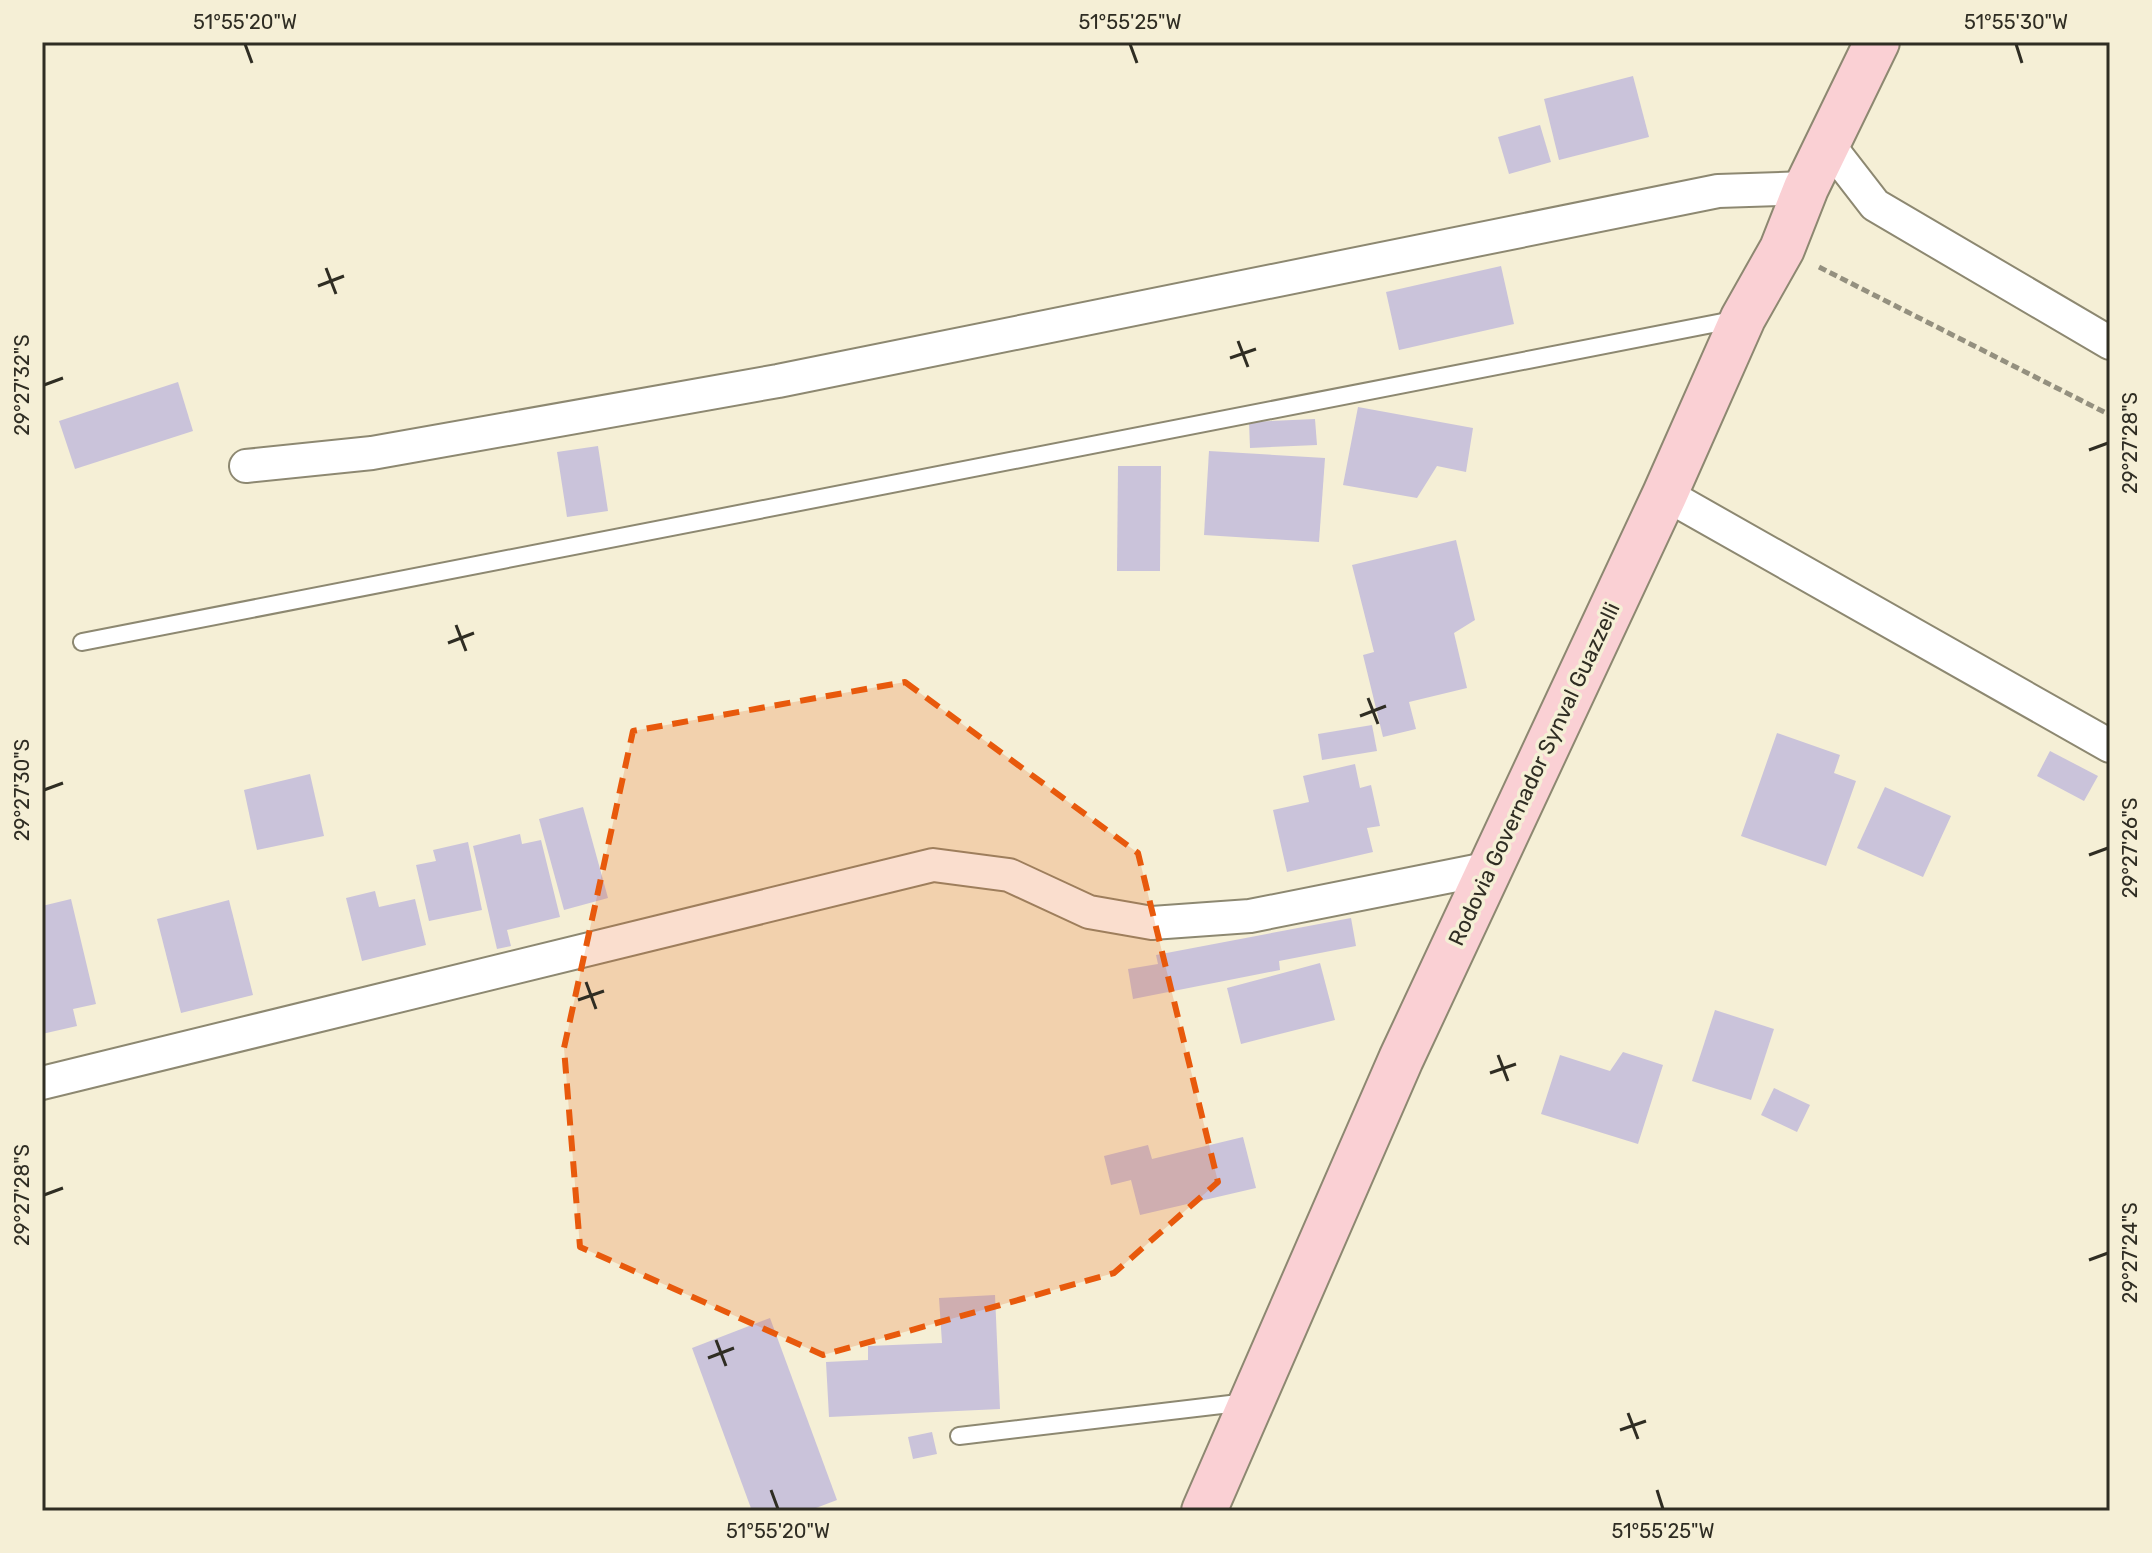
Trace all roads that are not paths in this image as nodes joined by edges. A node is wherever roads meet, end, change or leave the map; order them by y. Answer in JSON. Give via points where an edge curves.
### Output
{"nodes":[{"id":1,"x":1877,"y":42,"type":"edge"},
{"id":2,"x":1827,"y":143,"type":"junction"},
{"id":3,"x":1806,"y":188,"type":"junction"},
{"id":4,"x":1743,"y":318,"type":"junction"},
{"id":5,"x":2110,"y":343,"type":"edge"},
{"id":6,"x":246,"y":466,"type":"dead end"},
{"id":7,"x":1665,"y":494,"type":"junction"},
{"id":8,"x":82,"y":642,"type":"dead end"},
{"id":9,"x":2110,"y":746,"type":"edge"},
{"id":10,"x":1491,"y":868,"type":"junction"},
{"id":11,"x":42,"y":1083,"type":"edge"},
{"id":12,"x":1252,"y":1401,"type":"junction"},
{"id":13,"x":959,"y":1436,"type":"dead end"},
{"id":14,"x":1211,"y":1508,"type":"edge"}],
"edges":[{"from":1,"to":2,"type":"main road","name":"Rodovia Governador Synval Guazzelli"},
{"from":2,"to":3,"type":"main road","name":"Rodovia Governador Synval Guazzelli"},
{"from":2,"to":5,"type":"street","via":[[1875,205]]},
{"from":3,"to":4,"type":"main road","name":"Rodovia Governador Synval Guazzelli","via":[[1782,249]]},
{"from":3,"to":6,"type":"street","via":[[1718,191],[778,381],[372,453]]},
{"from":4,"to":7,"type":"main road","name":"Rodovia Governador Synval Guazzelli"},
{"from":4,"to":8,"type":"lane"},
{"from":7,"to":9,"type":"street"},
{"from":7,"to":10,"type":"main road","name":"Rodovia Governador Synval Guazzelli"},
{"from":10,"to":11,"type":"street","via":[[1250,916],[1152,923],[1089,912],[1009,875],[933,865]]},
{"from":10,"to":12,"type":"main road","name":"Rodovia Governador Synval Guazzelli"},
{"from":12,"to":13,"type":"lane"},
{"from":12,"to":14,"type":"main road","name":"Rodovia Governador Synval Guazzelli"}]}
